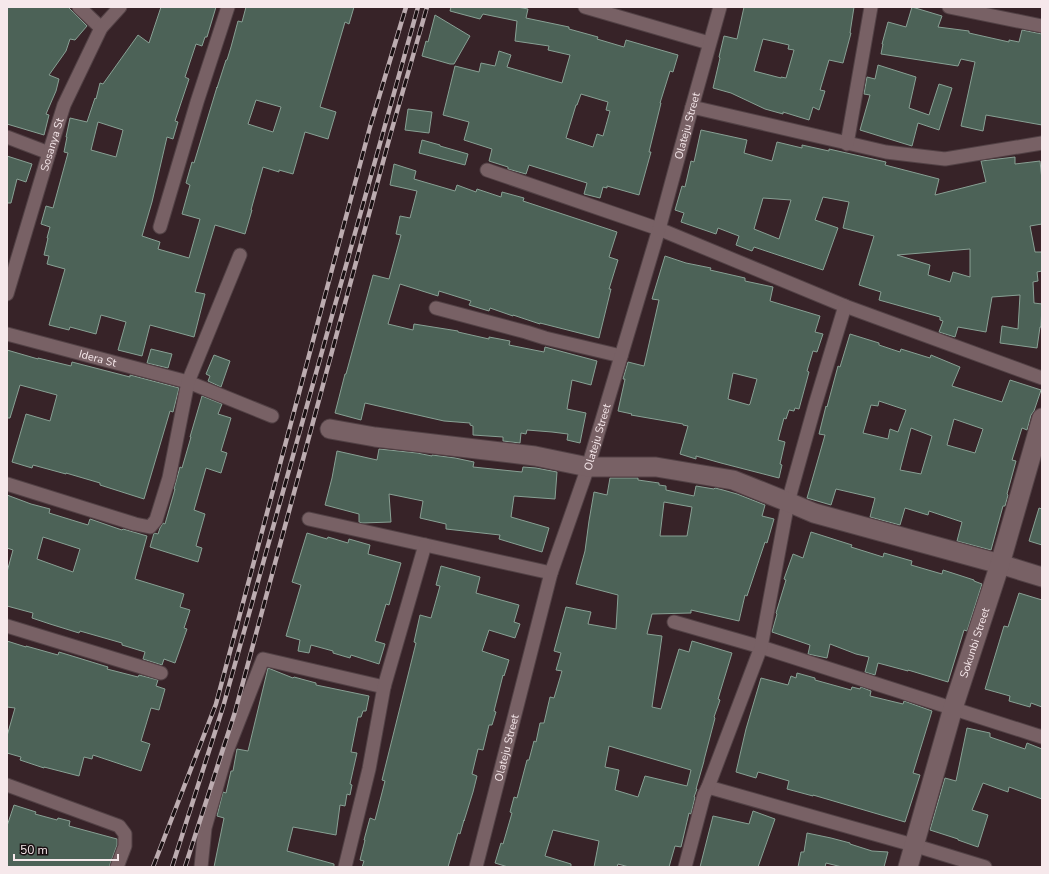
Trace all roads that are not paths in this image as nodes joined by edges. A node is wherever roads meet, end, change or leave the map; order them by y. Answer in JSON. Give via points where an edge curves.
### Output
{"nodes":[{"id":1,"x":78,"y":7,"type":"edge"},
{"id":2,"x":120,"y":7,"type":"edge"},
{"id":3,"x":228,"y":7,"type":"edge"},
{"id":4,"x":585,"y":7,"type":"edge"},
{"id":5,"x":720,"y":7,"type":"edge"},
{"id":6,"x":871,"y":7,"type":"edge"},
{"id":7,"x":949,"y":7,"type":"edge"},
{"id":8,"x":1042,"y":26,"type":"edge"},
{"id":9,"x":101,"y":28,"type":"junction"},
{"id":10,"x":709,"y":43,"type":"junction"},
{"id":11,"x":692,"y":107,"type":"junction"},
{"id":12,"x":7,"y":137,"type":"edge"},
{"id":13,"x":1042,"y":143,"type":"edge"},
{"id":14,"x":847,"y":144,"type":"junction"},
{"id":15,"x":49,"y":152,"type":"junction"},
{"id":16,"x":487,"y":170,"type":"dead end"},
{"id":17,"x":160,"y":227,"type":"dead end"},
{"id":18,"x":659,"y":229,"type":"junction"},
{"id":19,"x":240,"y":255,"type":"dead end"},
{"id":20,"x":7,"y":294,"type":"edge"},
{"id":21,"x":845,"y":306,"type":"junction"},
{"id":22,"x":436,"y":308,"type":"dead end"},
{"id":23,"x":7,"y":334,"type":"edge"},
{"id":24,"x":621,"y":356,"type":"junction"},
{"id":25,"x":1042,"y":378,"type":"edge"},
{"id":26,"x":188,"y":382,"type":"junction"},
{"id":27,"x":272,"y":416,"type":"dead end"},
{"id":28,"x":1042,"y":418,"type":"edge"},
{"id":29,"x":330,"y":429,"type":"dead end"},
{"id":30,"x":588,"y":467,"type":"junction"},
{"id":31,"x":7,"y":484,"type":"edge"},
{"id":32,"x":788,"y":502,"type":"junction"},
{"id":33,"x":309,"y":519,"type":"dead end"},
{"id":34,"x":425,"y":545,"type":"junction"},
{"id":35,"x":1000,"y":564,"type":"junction"},
{"id":36,"x":551,"y":573,"type":"junction"},
{"id":37,"x":1042,"y":577,"type":"edge"},
{"id":38,"x":674,"y":622,"type":"dead end"},
{"id":39,"x":7,"y":626,"type":"edge"},
{"id":40,"x":761,"y":647,"type":"junction"},
{"id":41,"x":161,"y":673,"type":"dead end"},
{"id":42,"x":384,"y":687,"type":"junction"},
{"id":43,"x":953,"y":708,"type":"junction"},
{"id":44,"x":1042,"y":737,"type":"edge"},
{"id":45,"x":7,"y":785,"type":"edge"},
{"id":46,"x":708,"y":787,"type":"junction"},
{"id":47,"x":913,"y":845,"type":"junction"},
{"id":48,"x":118,"y":867,"type":"edge"},
{"id":49,"x":201,"y":867,"type":"edge"},
{"id":50,"x":345,"y":867,"type":"edge"},
{"id":51,"x":476,"y":867,"type":"edge"},
{"id":52,"x":685,"y":867,"type":"edge"},
{"id":53,"x":908,"y":867,"type":"edge"},
{"id":54,"x":985,"y":867,"type":"edge"}],
"edges":[{"from":1,"to":9,"type":"street"},
{"from":2,"to":9,"type":"street","name":"Sosanya St"},
{"from":3,"to":17,"type":"street"},
{"from":4,"to":10,"type":"street"},
{"from":5,"to":10,"type":"street","name":"Olateju Street"},
{"from":6,"to":14,"type":"street"},
{"from":7,"to":8,"type":"street"},
{"from":9,"to":15,"type":"street","name":"Sosanya St","via":[[64,105]]},
{"from":10,"to":11,"type":"street","name":"Olateju Street"},
{"from":11,"to":14,"type":"street"},
{"from":11,"to":18,"type":"street","name":"Olateju Street"},
{"from":12,"to":15,"type":"street"},
{"from":13,"to":14,"type":"street","via":[[945,159],[886,152]]},
{"from":15,"to":20,"type":"street","name":"Sosanya St"},
{"from":16,"to":18,"type":"street"},
{"from":18,"to":21,"type":"street"},
{"from":18,"to":24,"type":"street","name":"Olateju Street"},
{"from":19,"to":26,"type":"street"},
{"from":21,"to":25,"type":"street"},
{"from":21,"to":32,"type":"street"},
{"from":22,"to":24,"type":"street"},
{"from":23,"to":26,"type":"street","name":"Idera St"},
{"from":24,"to":30,"type":"street","name":"Olateju Street"},
{"from":26,"to":27,"type":"street","name":"Idera St"},
{"from":26,"to":31,"type":"street","via":[[169,478],[156,520],[150,527]]},
{"from":28,"to":35,"type":"street","name":"Sokunbi Street"},
{"from":29,"to":30,"type":"street","via":[[535,456]]},
{"from":30,"to":32,"type":"street","via":[[656,467],[733,480]]},
{"from":30,"to":36,"type":"street","name":"Olateju Street"},
{"from":32,"to":35,"type":"street","via":[[814,513]]},
{"from":32,"to":40,"type":"street"},
{"from":33,"to":34,"type":"street"},
{"from":34,"to":36,"type":"street"},
{"from":34,"to":42,"type":"street"},
{"from":35,"to":37,"type":"street"},
{"from":35,"to":43,"type":"street","name":"Sokunbi Street"},
{"from":36,"to":51,"type":"street","name":"Olateju Street"},
{"from":38,"to":40,"type":"street"},
{"from":39,"to":41,"type":"street"},
{"from":40,"to":43,"type":"street"},
{"from":40,"to":46,"type":"street"},
{"from":42,"to":49,"type":"street","via":[[263,659],[227,751],[205,828]]},
{"from":42,"to":50,"type":"street","via":[[369,769]]},
{"from":43,"to":44,"type":"street"},
{"from":43,"to":47,"type":"street","name":"Sokunbi Street"},
{"from":45,"to":48,"type":"street","via":[[119,826],[124,834],[124,846]]},
{"from":46,"to":47,"type":"street"},
{"from":46,"to":52,"type":"street"},
{"from":47,"to":53,"type":"street","name":"Sokunbi Street"},
{"from":47,"to":54,"type":"street"}]}
